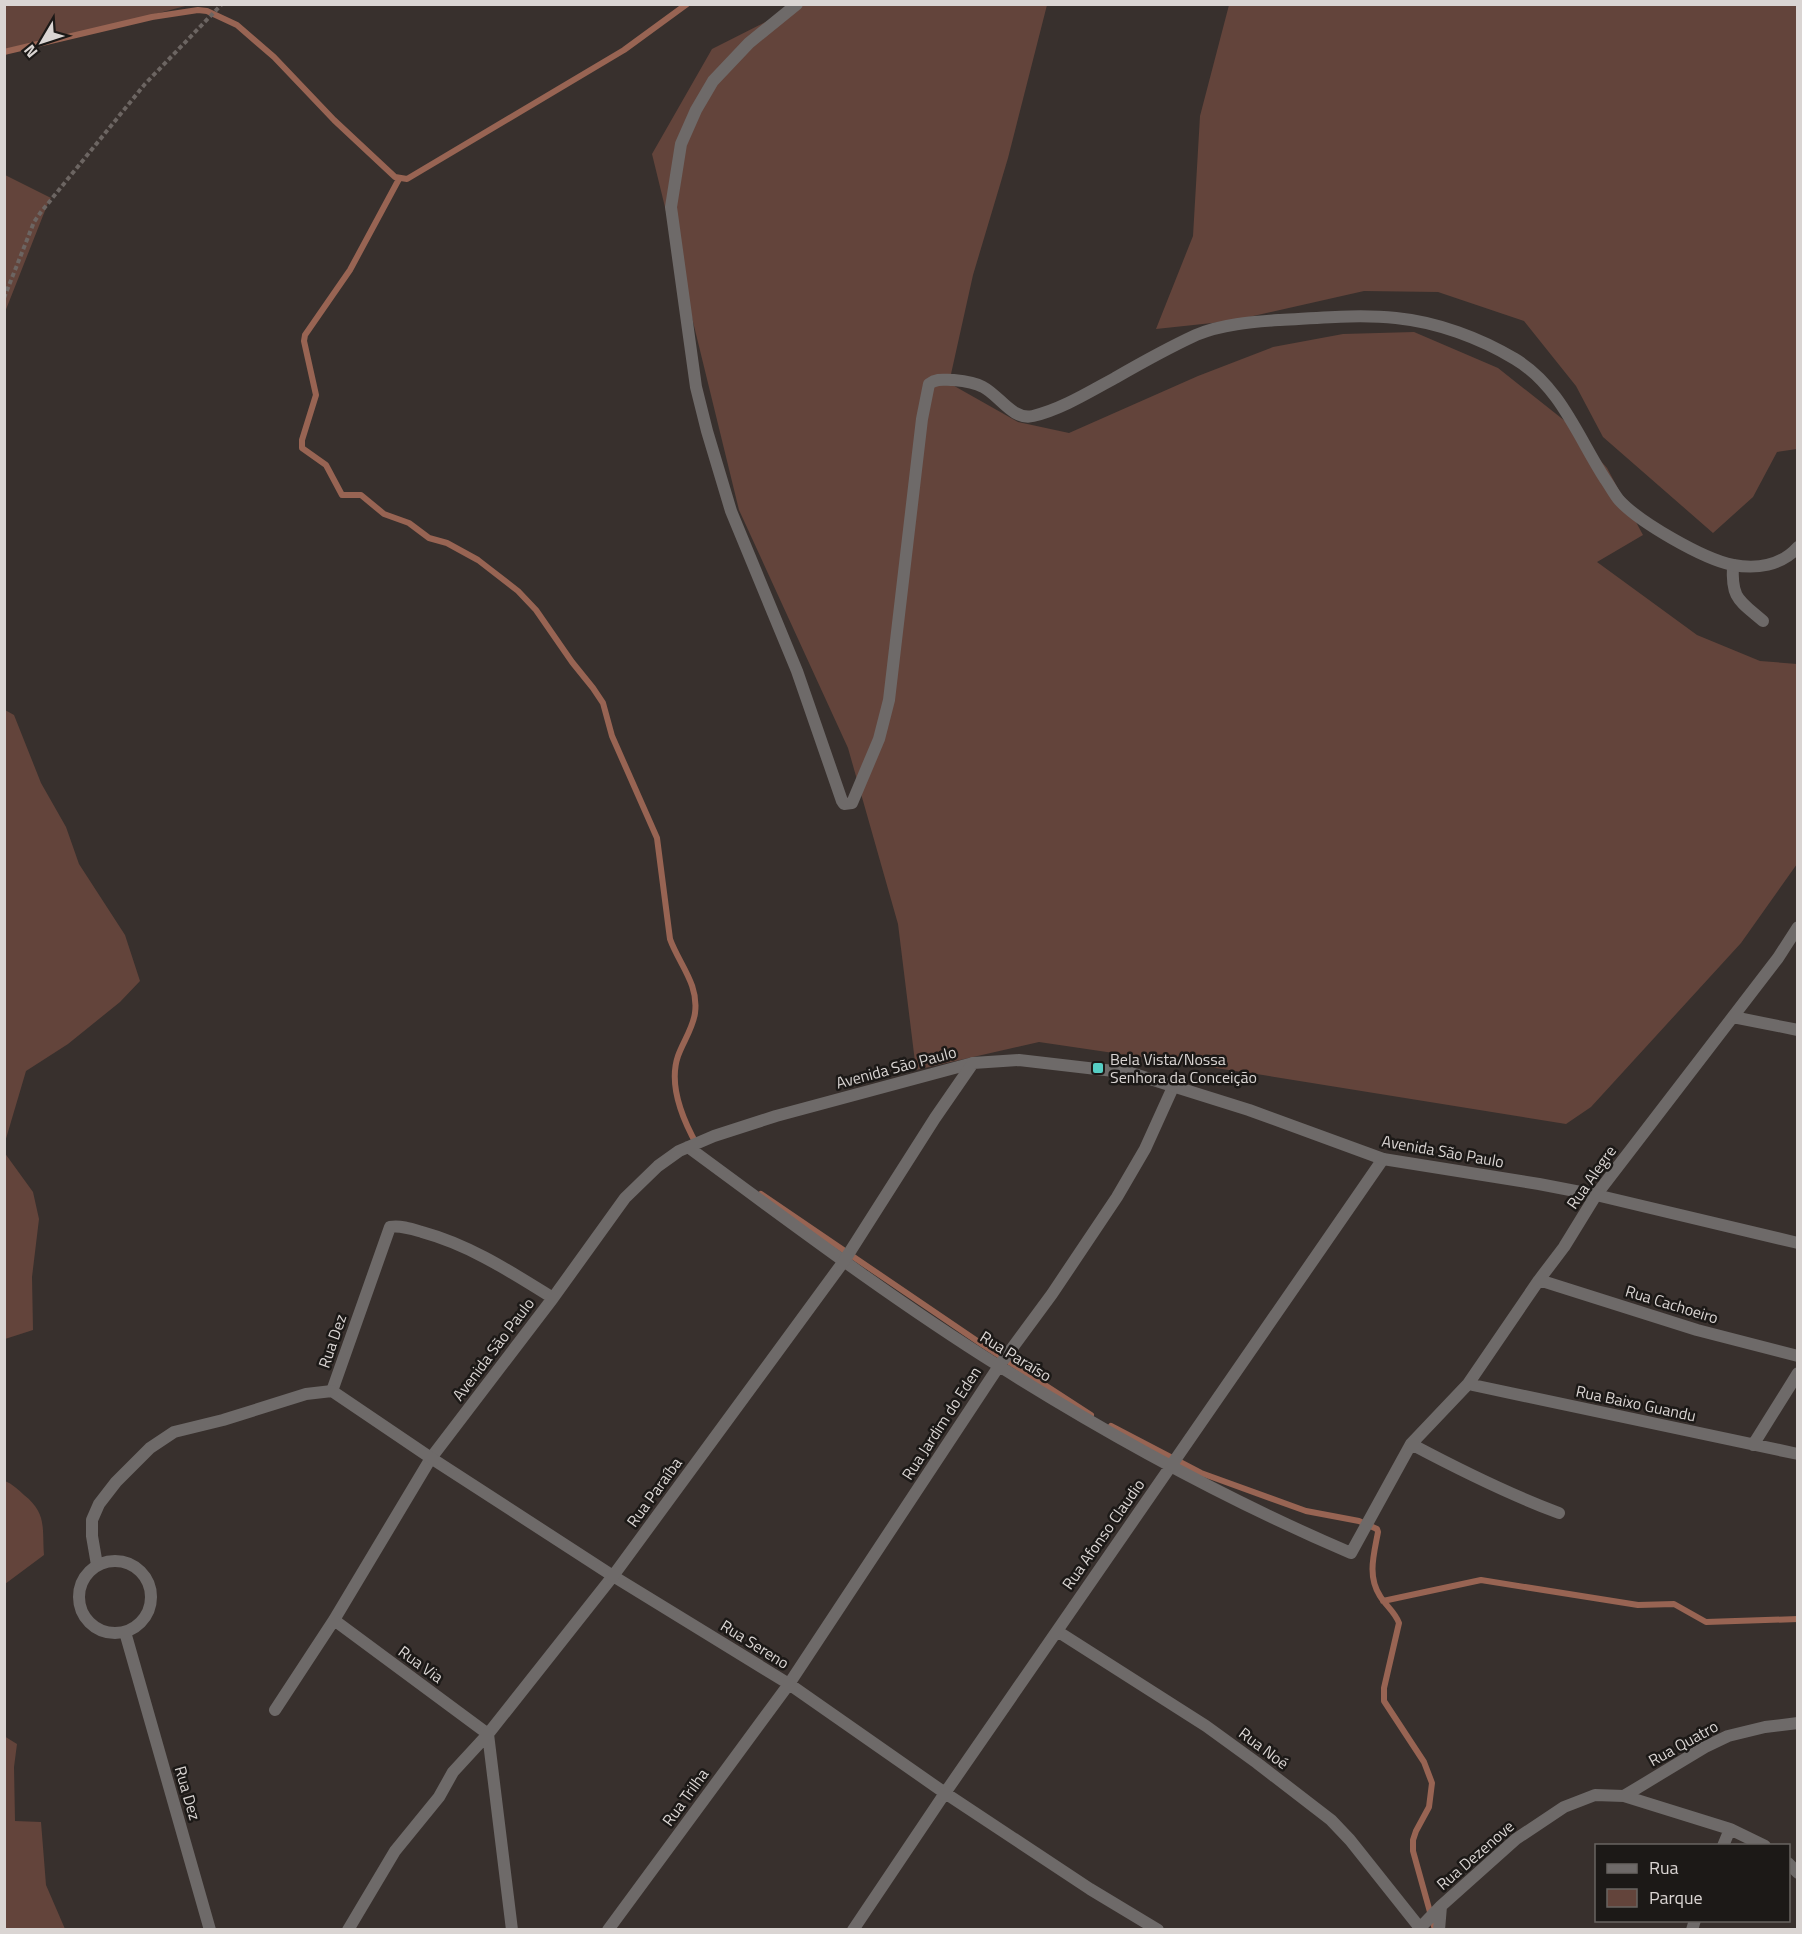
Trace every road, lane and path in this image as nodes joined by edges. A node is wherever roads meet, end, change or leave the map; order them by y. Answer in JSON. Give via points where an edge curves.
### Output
{"nodes":[{"id":1,"x":222,"y":4,"type":"edge"},
{"id":2,"x":797,"y":4,"type":"edge"},
{"id":3,"x":4,"y":298,"type":"edge"},
{"id":4,"x":1797,"y":547,"type":"edge"},
{"id":5,"x":1733,"y":565,"type":"junction"},
{"id":6,"x":1763,"y":621,"type":"dead end"},
{"id":7,"x":1797,"y":927,"type":"edge"},
{"id":8,"x":1733,"y":1017,"type":"junction"},
{"id":9,"x":1797,"y":1030,"type":"edge"},
{"id":10,"x":973,"y":1063,"type":"junction"},
{"id":11,"x":1174,"y":1085,"type":"junction"},
{"id":12,"x":688,"y":1147,"type":"junction"},
{"id":13,"x":1383,"y":1159,"type":"junction"},
{"id":14,"x":1596,"y":1195,"type":"junction"},
{"id":15,"x":1797,"y":1243,"type":"edge"},
{"id":16,"x":844,"y":1261,"type":"junction"},
{"id":17,"x":1539,"y":1280,"type":"junction"},
{"id":18,"x":553,"y":1298,"type":"junction"},
{"id":19,"x":1797,"y":1356,"type":"edge"},
{"id":20,"x":999,"y":1366,"type":"junction"},
{"id":21,"x":1797,"y":1373,"type":"edge"},
{"id":22,"x":1468,"y":1384,"type":"junction"},
{"id":23,"x":332,"y":1391,"type":"junction"},
{"id":24,"x":1412,"y":1444,"type":"junction"},
{"id":25,"x":1753,"y":1445,"type":"junction"},
{"id":26,"x":1797,"y":1455,"type":"edge"},
{"id":27,"x":430,"y":1458,"type":"junction"},
{"id":28,"x":1170,"y":1467,"type":"junction"},
{"id":29,"x":1559,"y":1513,"type":"dead end"},
{"id":30,"x":1351,"y":1553,"type":"joint"},
{"id":31,"x":97,"y":1565,"type":"junction"},
{"id":32,"x":613,"y":1576,"type":"junction"},
{"id":33,"x":334,"y":1620,"type":"junction"},
{"id":34,"x":1057,"y":1631,"type":"junction"},
{"id":35,"x":125,"y":1632,"type":"junction"},
{"id":36,"x":789,"y":1684,"type":"junction"},
{"id":37,"x":275,"y":1710,"type":"dead end"},
{"id":38,"x":1797,"y":1723,"type":"edge"},
{"id":39,"x":488,"y":1734,"type":"junction"},
{"id":40,"x":945,"y":1793,"type":"junction"},
{"id":41,"x":1624,"y":1796,"type":"junction"},
{"id":42,"x":1730,"y":1829,"type":"junction"},
{"id":43,"x":1724,"y":1844,"type":"edge"},
{"id":44,"x":1763,"y":1844,"type":"edge"},
{"id":45,"x":1441,"y":1906,"type":"junction"},
{"id":46,"x":210,"y":1929,"type":"edge"},
{"id":47,"x":348,"y":1929,"type":"edge"},
{"id":48,"x":512,"y":1929,"type":"edge"},
{"id":49,"x":608,"y":1929,"type":"edge"},
{"id":50,"x":853,"y":1929,"type":"edge"},
{"id":51,"x":1158,"y":1929,"type":"edge"},
{"id":52,"x":1419,"y":1929,"type":"edge"},
{"id":53,"x":1439,"y":1929,"type":"edge"}],
"edges":[{"from":1,"to":3,"type":"path","via":[[145,84],[41,212]]},
{"from":2,"to":5,"type":"street","via":[[748,43],[713,81],[681,144],[671,207],[696,387],[706,431],[731,511],[797,671],[844,804],[852,803],[879,739],[889,700],[922,419],[929,384],[936,380],[980,385],[1016,414],[1032,416],[1080,397],[1198,334],[1239,323],[1360,317],[1396,318],[1438,326],[1485,344],[1528,367],[1551,390],[1619,500],[1666,535]]},
{"from":4,"to":5,"type":"street","via":[[1776,563]]},
{"from":5,"to":6,"type":"street","via":[[1736,594]]},
{"from":7,"to":8,"type":"street","name":"Rua Alegre"},
{"from":8,"to":9,"type":"street"},
{"from":8,"to":14,"type":"street","name":"Rua Alegre"},
{"from":10,"to":11,"type":"street","name":"Avenida São Paulo","via":[[1019,1060],[1098,1068]]},
{"from":10,"to":12,"type":"street","name":"Avenida São Paulo","via":[[776,1116]]},
{"from":10,"to":16,"type":"street","name":"Rua Paraíba"},
{"from":11,"to":13,"type":"street","name":"Avenida São Paulo"},
{"from":11,"to":20,"type":"street","name":"Rua Jardim do Eden","via":[[1146,1149],[1117,1197]]},
{"from":12,"to":16,"type":"street","name":"Rua Paraíso"},
{"from":12,"to":18,"type":"street","name":"Avenida São Paulo","via":[[658,1166],[625,1198]]},
{"from":13,"to":14,"type":"street","name":"Avenida São Paulo"},
{"from":13,"to":28,"type":"street","name":"Rua Afonso Claudio"},
{"from":14,"to":15,"type":"street","name":"Avenida São Paulo"},
{"from":14,"to":17,"type":"street","name":"Rua Alegre"},
{"from":16,"to":20,"type":"street","name":"Rua Paraíso"},
{"from":16,"to":32,"type":"street","name":"Rua Paraíba"},
{"from":17,"to":19,"type":"street","name":"Rua Cachoeiro","via":[[1697,1330]]},
{"from":17,"to":22,"type":"street","name":"Rua Alegre"},
{"from":18,"to":23,"type":"street","name":"Rua Dez","via":[[466,1248],[433,1235],[390,1227]]},
{"from":18,"to":27,"type":"street","name":"Avenida São Paulo"},
{"from":20,"to":28,"type":"street","name":"Rua Paraíso"},
{"from":20,"to":36,"type":"street","name":"Rua Jardim do Eden"},
{"from":21,"to":25,"type":"street"},
{"from":22,"to":24,"type":"street","name":"Rua Alegre"},
{"from":22,"to":25,"type":"street","name":"Rua Baixo Guandu"},
{"from":23,"to":27,"type":"street","name":"Rua Sereno"},
{"from":23,"to":31,"type":"street","name":"Rua Dez","via":[[306,1394],[174,1432],[150,1448],[99,1504],[92,1520]]},
{"from":24,"to":29,"type":"street","via":[[1506,1492]]},
{"from":24,"to":30,"type":"street","name":"Rua Alegre"},
{"from":25,"to":26,"type":"street","name":"Rua Baixo Guandu"},
{"from":27,"to":32,"type":"street","name":"Rua Sereno"},
{"from":27,"to":33,"type":"street","name":"Avenida São Paulo"},
{"from":28,"to":30,"type":"street","name":"Rua Paraíso"},
{"from":28,"to":34,"type":"street","name":"Rua Afonso Claudio"},
{"from":31,"to":35,"type":"street","via":[[83,1580],[82,1611],[87,1620],[104,1631]]},
{"from":31,"to":35,"type":"street","via":[[116,1560],[127,1562],[149,1583],[148,1613]]},
{"from":32,"to":36,"type":"street","name":"Rua Sereno"},
{"from":32,"to":39,"type":"street","name":"Rua Paraíba"},
{"from":33,"to":37,"type":"street","name":"Avenida São Paulo"},
{"from":33,"to":39,"type":"street","name":"Rua Via"},
{"from":34,"to":40,"type":"street","name":"Rua Afonso Claudio"},
{"from":34,"to":52,"type":"street","name":"Rua Noé","via":[[1206,1726],[1331,1820]]},
{"from":35,"to":46,"type":"street","name":"Rua Dez"},
{"from":36,"to":40,"type":"street","name":"Rua Sereno"},
{"from":36,"to":49,"type":"street","name":"Rua Trilha"},
{"from":38,"to":41,"type":"street","name":"Rua Quatro","via":[[1728,1736]]},
{"from":39,"to":47,"type":"street","name":"Rua Paraíba","via":[[453,1772],[439,1797],[394,1851]]},
{"from":39,"to":48,"type":"street"},
{"from":40,"to":50,"type":"street","name":"Rua Afonso Claudio"},
{"from":40,"to":51,"type":"street","name":"Rua Sereno"},
{"from":41,"to":42,"type":"street","name":"Rua Dezenove"},
{"from":41,"to":45,"type":"street","name":"Rua Dezenove","via":[[1595,1795],[1564,1807],[1516,1839]]},
{"from":42,"to":43,"type":"street"},
{"from":42,"to":44,"type":"street","name":"Rua Dezenove"},
{"from":45,"to":52,"type":"street","name":"Rua Dezenove"},
{"from":45,"to":53,"type":"street"}]}
